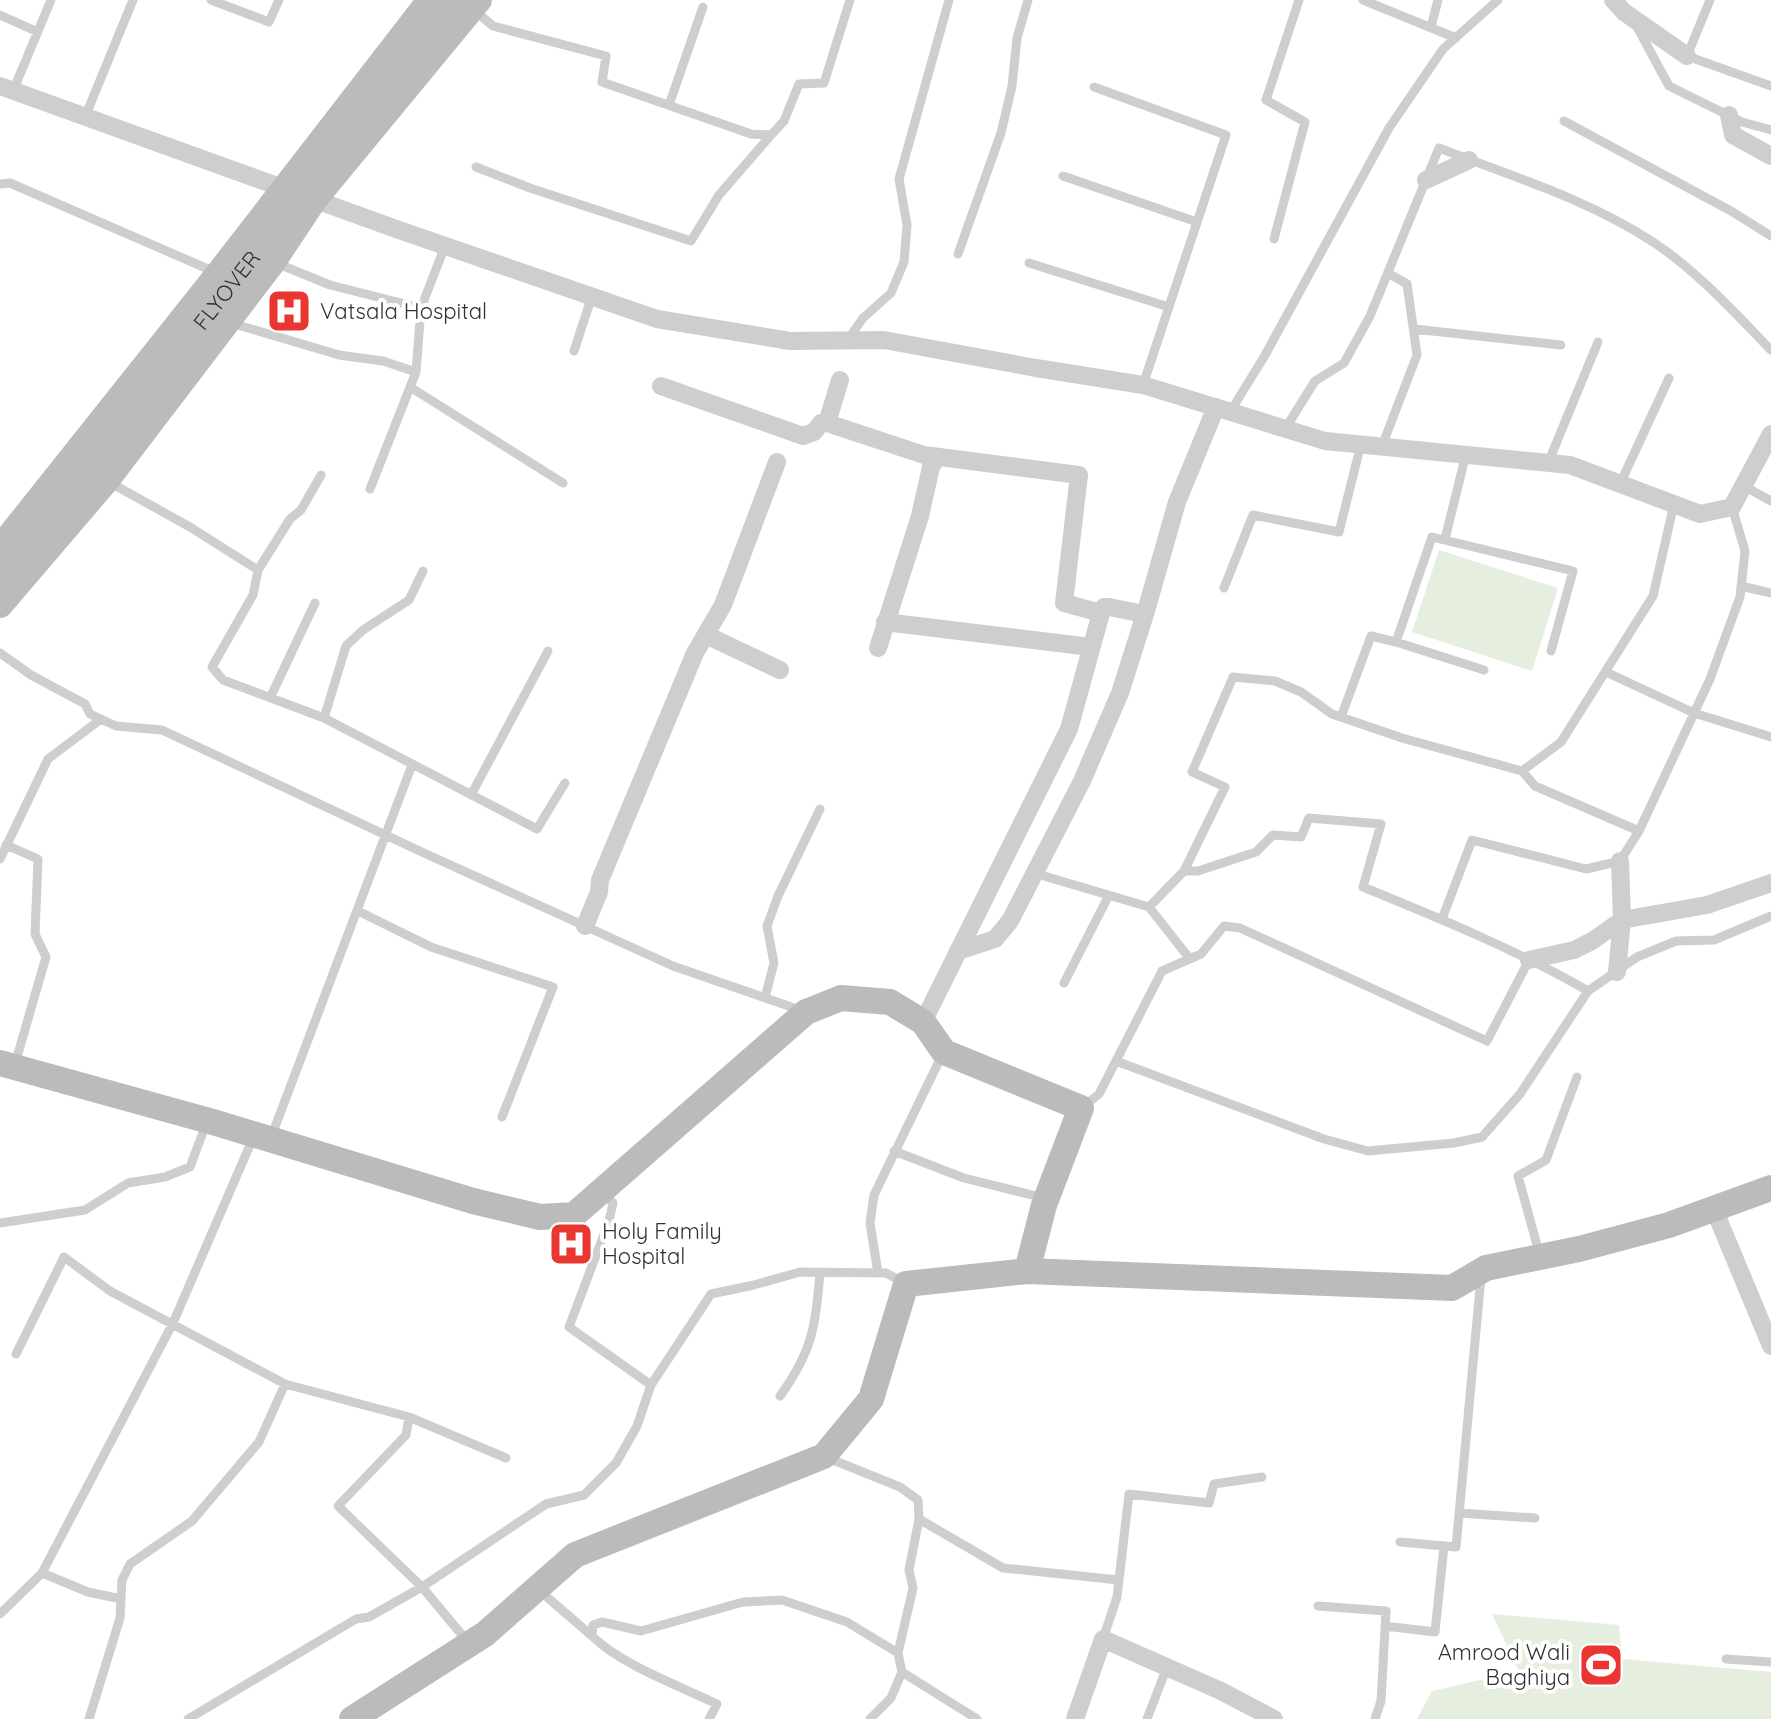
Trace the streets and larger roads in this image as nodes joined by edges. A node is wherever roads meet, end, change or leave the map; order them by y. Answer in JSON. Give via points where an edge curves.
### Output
{"nodes":[{"id":1,"x":1613,"y":0,"type":"edge"},
{"id":2,"x":424,"y":2,"type":"edge"},
{"id":3,"x":466,"y":9,"type":"edge"},
{"id":4,"x":1687,"y":56,"type":"road end"},
{"id":5,"x":6,"y":89,"type":"edge"},
{"id":6,"x":1729,"y":115,"type":"road end"},
{"id":7,"x":1771,"y":156,"type":"edge"},
{"id":8,"x":1469,"y":160,"type":"road end"},
{"id":9,"x":1426,"y":180,"type":"road end"},
{"id":10,"x":284,"y":189,"type":"junction"},
{"id":11,"x":314,"y":200,"type":"junction"},
{"id":12,"x":840,"y":380,"type":"dead end"},
{"id":13,"x":661,"y":386,"type":"dead end"},
{"id":14,"x":1223,"y":409,"type":"junction"},
{"id":15,"x":827,"y":423,"type":"junction"},
{"id":16,"x":1771,"y":434,"type":"edge"},
{"id":17,"x":937,"y":457,"type":"junction"},
{"id":18,"x":777,"y":462,"type":"dead end"},
{"id":19,"x":0,"y":548,"type":"edge"},
{"id":20,"x":0,"y":580,"type":"edge"},
{"id":21,"x":0,"y":605,"type":"edge"},
{"id":22,"x":1146,"y":611,"type":"junction"},
{"id":23,"x":1101,"y":613,"type":"junction"},
{"id":24,"x":885,"y":622,"type":"junction"},
{"id":25,"x":706,"y":635,"type":"junction"},
{"id":26,"x":1091,"y":647,"type":"junction"},
{"id":27,"x":878,"y":648,"type":"dead end"},
{"id":28,"x":780,"y":670,"type":"dead end"},
{"id":29,"x":1012,"y":844,"type":"junction"},
{"id":30,"x":1620,"y":861,"type":"road end"},
{"id":31,"x":1043,"y":867,"type":"junction"},
{"id":32,"x":1771,"y":883,"type":"edge"},
{"id":33,"x":1622,"y":920,"type":"junction"},
{"id":34,"x":585,"y":926,"type":"road end"},
{"id":35,"x":958,"y":951,"type":"junction"},
{"id":36,"x":1529,"y":960,"type":"road end"},
{"id":37,"x":1617,"y":972,"type":"road end"},
{"id":38,"x":923,"y":1022,"type":"junction"},
{"id":39,"x":7,"y":1065,"type":"edge"},
{"id":40,"x":1771,"y":1188,"type":"edge"},
{"id":41,"x":1714,"y":1209,"type":"junction"},
{"id":42,"x":1027,"y":1271,"type":"junction"},
{"id":43,"x":1771,"y":1346,"type":"edge"},
{"id":44,"x":352,"y":1719,"type":"edge"},
{"id":45,"x":1075,"y":1719,"type":"edge"},
{"id":46,"x":1274,"y":1719,"type":"edge"}],
"edges":[{"from":1,"to":4,"type":"street"},
{"from":2,"to":10,"type":"street"},
{"from":3,"to":11,"type":"street"},
{"from":3,"to":20,"type":"street","name":"FLYOVER","bridge":true,"via":[[305,187]]},
{"from":5,"to":10,"type":"street"},
{"from":6,"to":7,"type":"street","via":[[1733,135]]},
{"from":8,"to":9,"type":"street"},
{"from":10,"to":11,"type":"street"},
{"from":10,"to":19,"type":"street"},
{"from":11,"to":14,"type":"street","via":[[657,319],[790,341],[884,340],[1143,385]]},
{"from":11,"to":21,"type":"street","via":[[106,481]]},
{"from":12,"to":15,"type":"street"},
{"from":13,"to":15,"type":"street","via":[[803,436]]},
{"from":14,"to":16,"type":"street","via":[[1325,441],[1570,465],[1700,514],[1732,507]]},
{"from":14,"to":22,"type":"street","via":[[1177,502]]},
{"from":15,"to":17,"type":"street"},
{"from":17,"to":23,"type":"street","via":[[1079,475],[1063,599]]},
{"from":17,"to":24,"type":"street"},
{"from":18,"to":25,"type":"street","via":[[723,605]]},
{"from":22,"to":23,"type":"street","via":[[1104,607]]},
{"from":22,"to":31,"type":"street","via":[[1120,693]]},
{"from":23,"to":26,"type":"street"},
{"from":24,"to":26,"type":"street"},
{"from":24,"to":27,"type":"street"},
{"from":25,"to":28,"type":"street"},
{"from":25,"to":34,"type":"street"},
{"from":26,"to":29,"type":"street","via":[[1069,729]]},
{"from":29,"to":31,"type":"street"},
{"from":29,"to":35,"type":"street"},
{"from":30,"to":33,"type":"street"},
{"from":31,"to":35,"type":"street","via":[[995,939]]},
{"from":32,"to":33,"type":"street","via":[[1707,905]]},
{"from":33,"to":36,"type":"street","via":[[1574,950]]},
{"from":33,"to":37,"type":"street"},
{"from":35,"to":38,"type":"street"},
{"from":38,"to":39,"type":"street","via":[[890,1002],[841,998],[806,1012],[574,1215],[540,1217]]},
{"from":38,"to":42,"type":"street","via":[[944,1052],[1081,1108],[1046,1199]]},
{"from":40,"to":41,"type":"street"},
{"from":41,"to":42,"type":"street","via":[[1594,1245],[1482,1270],[1452,1288]]},
{"from":41,"to":43,"type":"street"},
{"from":42,"to":44,"type":"street","via":[[906,1284],[871,1399],[824,1456],[575,1555],[485,1634]]},
{"from":45,"to":46,"type":"street","via":[[1103,1639]]}]}
